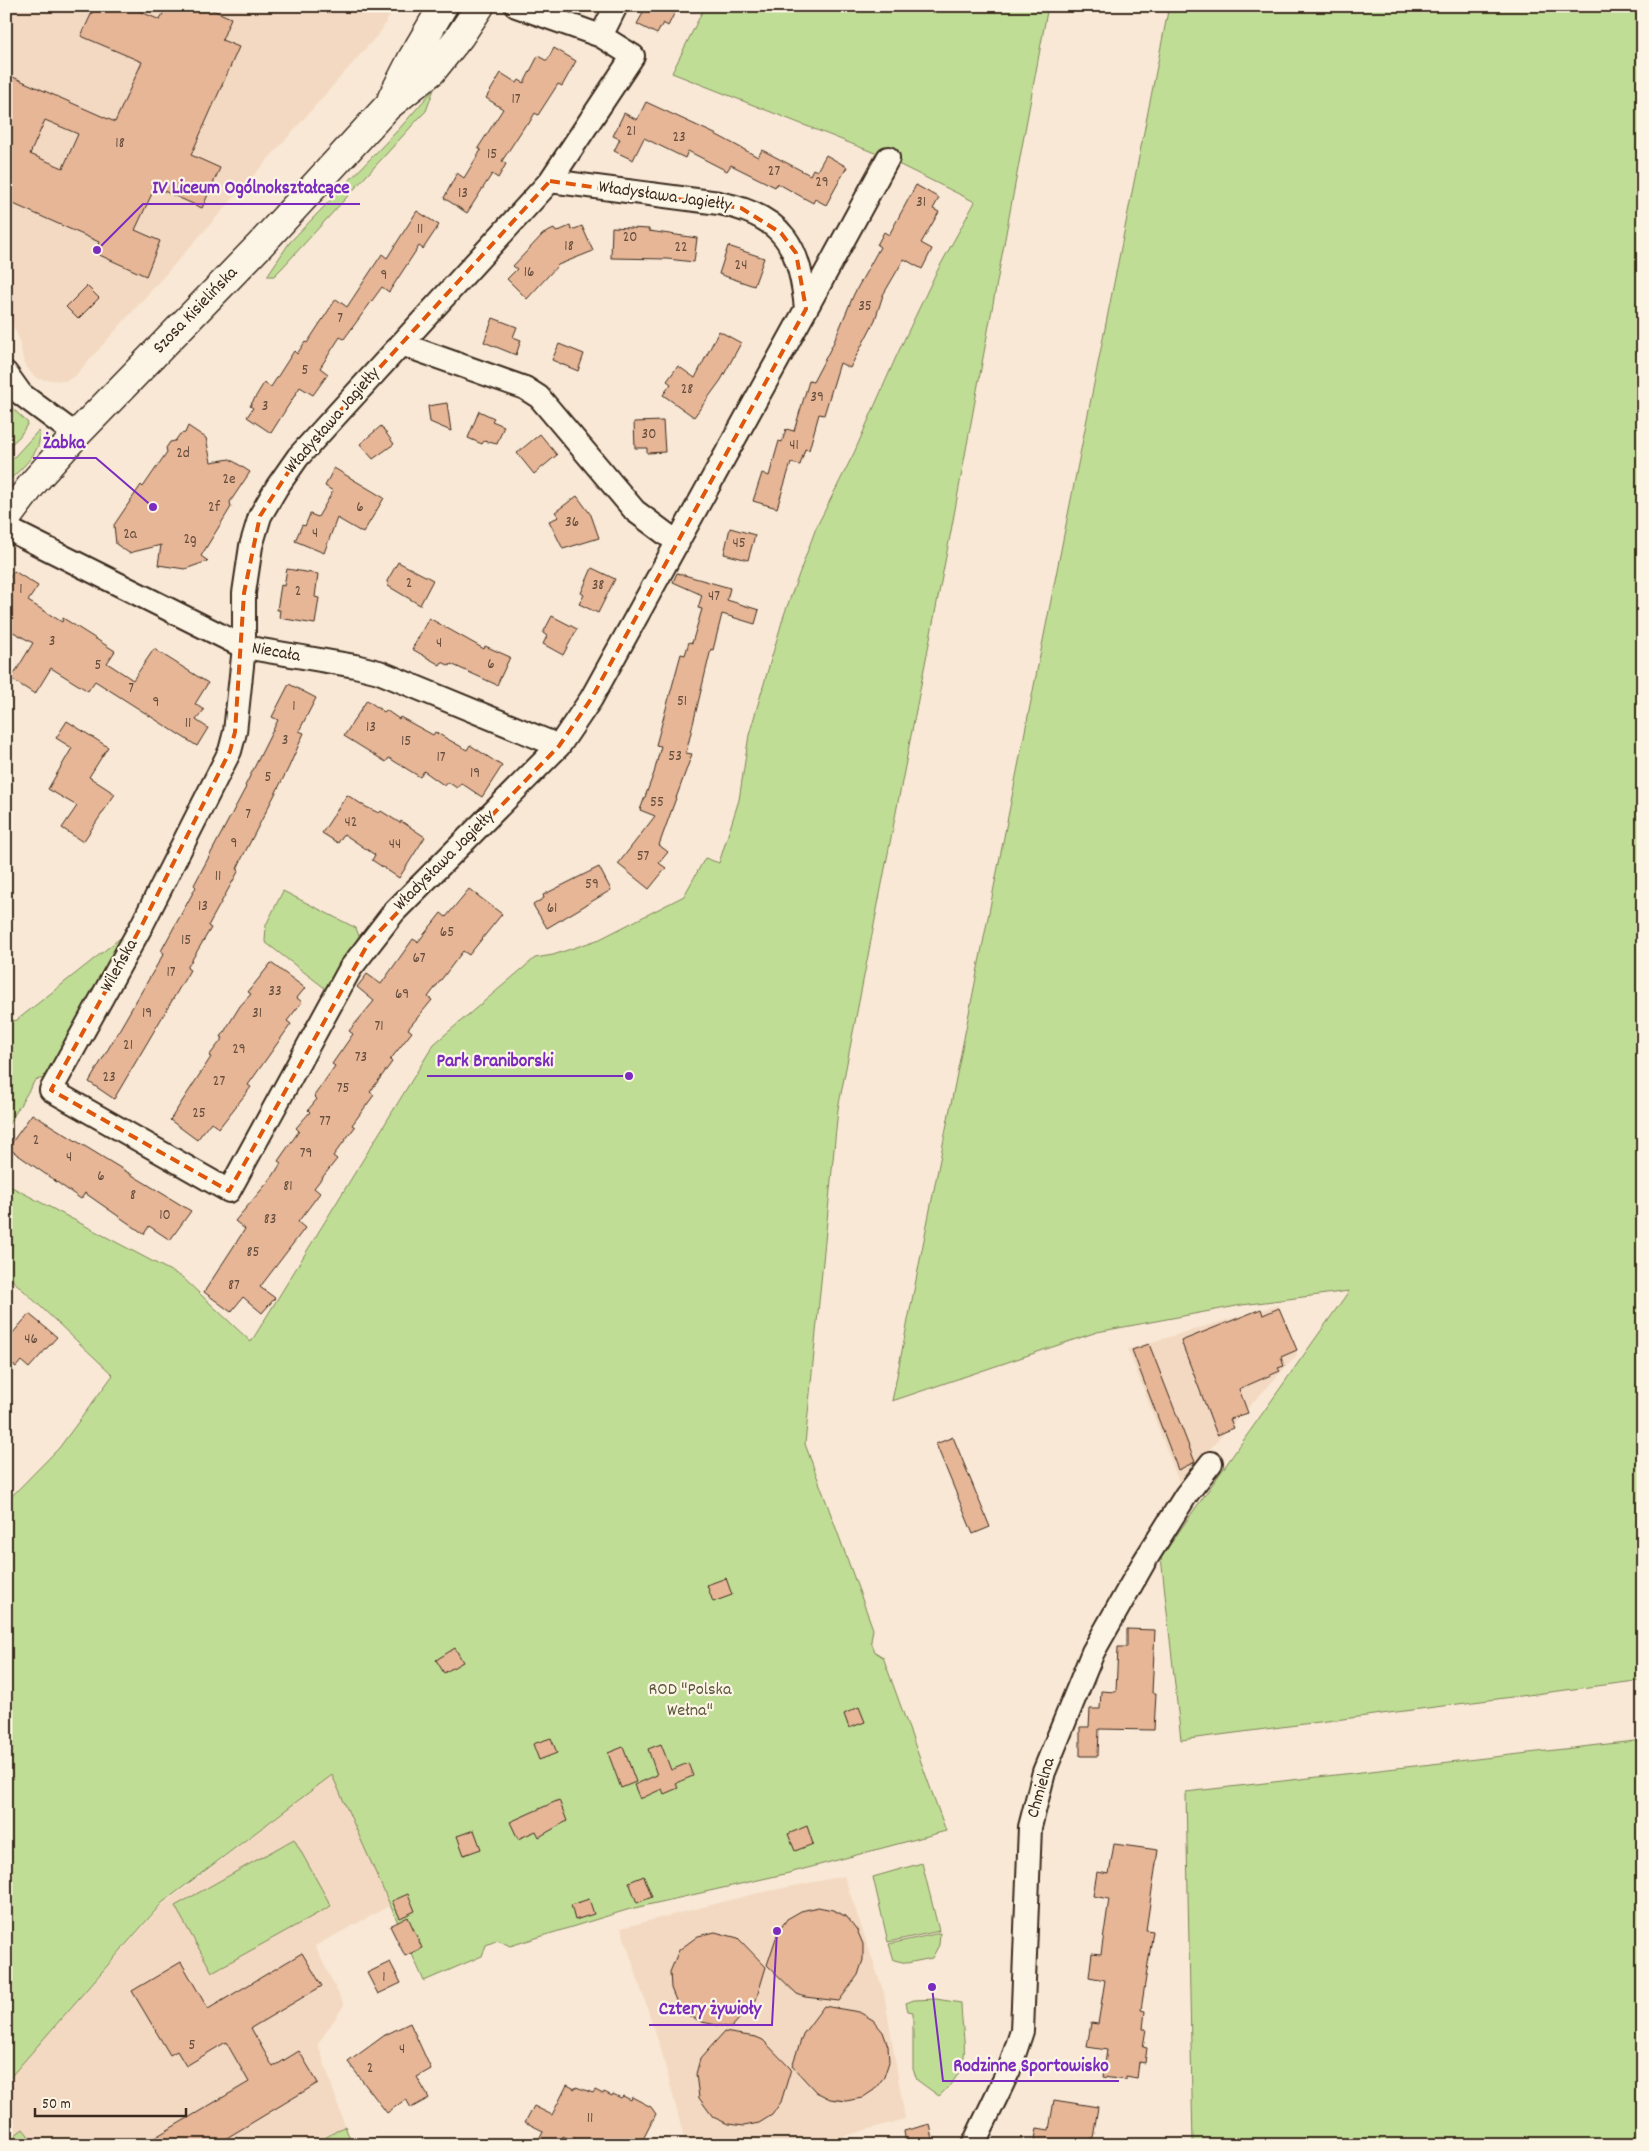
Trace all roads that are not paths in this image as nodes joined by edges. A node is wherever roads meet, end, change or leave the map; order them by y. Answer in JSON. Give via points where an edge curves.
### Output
{"nodes":[{"id":1,"x":480,"y":6,"type":"edge"},
{"id":2,"x":516,"y":6,"type":"edge"},
{"id":3,"x":616,"y":6,"type":"edge"},
{"id":4,"x":447,"y":9,"type":"edge"},
{"id":5,"x":601,"y":36,"type":"junction"},
{"id":6,"x":388,"y":106,"type":"junction"},
{"id":7,"x":888,"y":158,"type":"dead end"},
{"id":8,"x":550,"y":181,"type":"junction"},
{"id":9,"x":806,"y":309,"type":"junction"},
{"id":10,"x":401,"y":344,"type":"junction"},
{"id":11,"x":6,"y":373,"type":"edge"},
{"id":12,"x":76,"y":435,"type":"junction"},
{"id":13,"x":6,"y":519,"type":"edge"},
{"id":14,"x":6,"y":528,"type":"edge"},
{"id":15,"x":678,"y":543,"type":"junction"},
{"id":16,"x":244,"y":647,"type":"junction"},
{"id":17,"x":559,"y":746,"type":"junction"},
{"id":18,"x":229,"y":1191,"type":"joint"},
{"id":19,"x":1211,"y":1463,"type":"dead end"},
{"id":20,"x":973,"y":2145,"type":"edge"}],
"edges":[{"from":1,"to":6,"type":"street","name":"Szosa Kisielińska","via":[[432,71]]},
{"from":2,"to":5,"type":"street","name":"Władysława Jagiełły"},
{"from":3,"to":5,"type":"street"},
{"from":4,"to":6,"type":"street","name":"Szosa Kisielińska","via":[[412,57]]},
{"from":5,"to":8,"type":"street","name":"Władysława Jagiełły","via":[[634,56]]},
{"from":6,"to":12,"type":"street","name":"Szosa Kisielińska","via":[[260,245]]},
{"from":7,"to":9,"type":"street","name":"Władysława Jagiełły"},
{"from":8,"to":9,"type":"street","name":"Władysława Jagiełły","via":[[719,203],[741,208],[762,218],[781,233],[796,253]]},
{"from":8,"to":10,"type":"street","name":"Władysława Jagiełły"},
{"from":9,"to":15,"type":"street","name":"Władysława Jagiełły"},
{"from":10,"to":15,"type":"street","via":[[525,388],[539,397],[635,511]]},
{"from":10,"to":16,"type":"street","name":"Władysława Jagiełły","via":[[298,457],[260,516],[251,546],[244,594]]},
{"from":11,"to":12,"type":"street","via":[[21,394]]},
{"from":12,"to":13,"type":"street","name":"Szosa Kisielińska"},
{"from":14,"to":16,"type":"street","name":"Niecała"},
{"from":15,"to":17,"type":"street","name":"Władysława Jagiełły","via":[[591,698]]},
{"from":16,"to":17,"type":"street","name":"Niecała","via":[[379,672]]},
{"from":16,"to":18,"type":"street","name":"Wileńska","via":[[230,751],[142,925],[51,1090]]},
{"from":17,"to":18,"type":"street","name":"Władysława Jagiełły","via":[[394,912],[369,942],[350,969]]},
{"from":19,"to":20,"type":"street","name":"Chmielna","via":[[1186,1495],[1144,1562],[1093,1652],[1044,1772],[1030,1827],[1022,2032],[1009,2070]]}]}
